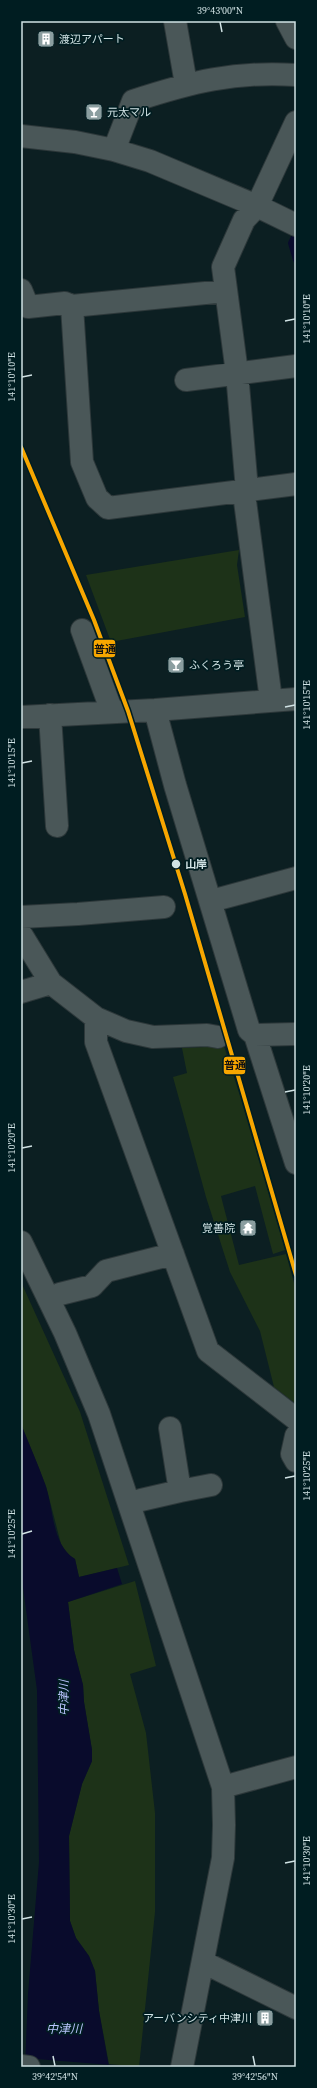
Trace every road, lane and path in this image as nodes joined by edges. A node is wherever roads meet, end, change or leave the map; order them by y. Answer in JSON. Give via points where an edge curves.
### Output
{"nodes":[{"id":1,"x":175,"y":21,"type":"edge"},
{"id":2,"x":287,"y":21,"type":"edge"},
{"id":3,"x":296,"y":38,"type":"edge"},
{"id":4,"x":296,"y":75,"type":"edge"},
{"id":5,"x":186,"y":84,"type":"junction"},
{"id":6,"x":296,"y":122,"type":"edge"},
{"id":7,"x":21,"y":136,"type":"edge"},
{"id":8,"x":114,"y":150,"type":"junction"},
{"id":9,"x":257,"y":206,"type":"junction"},
{"id":10,"x":296,"y":225,"type":"edge"},
{"id":11,"x":21,"y":290,"type":"edge"},
{"id":12,"x":226,"y":291,"type":"junction"},
{"id":13,"x":72,"y":306,"type":"junction"},
{"id":14,"x":296,"y":366,"type":"edge"},
{"id":15,"x":237,"y":373,"type":"junction"},
{"id":16,"x":186,"y":380,"type":"dead end"},
{"id":17,"x":296,"y":484,"type":"edge"},
{"id":18,"x":247,"y":490,"type":"junction"},
{"id":19,"x":82,"y":630,"type":"dead end"},
{"id":20,"x":296,"y":699,"type":"edge"},
{"id":21,"x":271,"y":700,"type":"junction"},
{"id":22,"x":155,"y":710,"type":"junction"},
{"id":23,"x":112,"y":712,"type":"junction"},
{"id":24,"x":50,"y":715,"type":"junction"},
{"id":25,"x":21,"y":717,"type":"edge"},
{"id":26,"x":57,"y":826,"type":"dead end"},
{"id":27,"x":296,"y":878,"type":"edge"},
{"id":28,"x":211,"y":901,"type":"junction"},
{"id":29,"x":164,"y":907,"type":"dead end"},
{"id":30,"x":21,"y":917,"type":"edge"},
{"id":31,"x":21,"y":934,"type":"edge"},
{"id":32,"x":51,"y":984,"type":"junction"},
{"id":33,"x":21,"y":992,"type":"edge"},
{"id":34,"x":96,"y":1018,"type":"junction"},
{"id":35,"x":296,"y":1034,"type":"edge"},
{"id":36,"x":255,"y":1035,"type":"junction"},
{"id":37,"x":218,"y":1037,"type":"dead end"},
{"id":38,"x":296,"y":1163,"type":"edge"},
{"id":39,"x":21,"y":1242,"type":"edge"},
{"id":40,"x":174,"y":1254,"type":"junction"},
{"id":41,"x":60,"y":1294,"type":"dead end"},
{"id":42,"x":296,"y":1419,"type":"edge"},
{"id":43,"x":170,"y":1428,"type":"dead end"},
{"id":44,"x":296,"y":1436,"type":"edge"},
{"id":45,"x":296,"y":1460,"type":"edge"},
{"id":46,"x":210,"y":1485,"type":"dead end"},
{"id":47,"x":180,"y":1491,"type":"junction"},
{"id":48,"x":141,"y":1500,"type":"dead end"},
{"id":49,"x":296,"y":1767,"type":"edge"},
{"id":50,"x":222,"y":1787,"type":"junction"},
{"id":51,"x":203,"y":1962,"type":"junction"},
{"id":52,"x":296,"y":2008,"type":"edge"},
{"id":53,"x":21,"y":2066,"type":"edge"},
{"id":54,"x":29,"y":2067,"type":"edge"},
{"id":55,"x":182,"y":2067,"type":"edge"}],
"edges":[{"from":1,"to":5,"type":"street"},
{"from":2,"to":3,"type":"street"},
{"from":4,"to":5,"type":"street","via":[[252,74]]},
{"from":5,"to":8,"type":"street","via":[[132,101]]},
{"from":6,"to":9,"type":"street"},
{"from":7,"to":8,"type":"street","via":[[75,142]]},
{"from":8,"to":9,"type":"street","via":[[150,161]]},
{"from":9,"to":10,"type":"street"},
{"from":9,"to":12,"type":"street","via":[[244,220],[223,267]]},
{"from":11,"to":13,"type":"street","via":[[28,307],[65,303]]},
{"from":12,"to":13,"type":"street"},
{"from":12,"to":15,"type":"street"},
{"from":13,"to":18,"type":"street","via":[[82,462],[97,498],[108,508]]},
{"from":14,"to":15,"type":"street"},
{"from":15,"to":16,"type":"street"},
{"from":15,"to":18,"type":"street"},
{"from":17,"to":18,"type":"street"},
{"from":18,"to":21,"type":"street","via":[[245,501]]},
{"from":19,"to":23,"type":"street"},
{"from":20,"to":21,"type":"street"},
{"from":21,"to":22,"type":"street"},
{"from":22,"to":23,"type":"street"},
{"from":22,"to":28,"type":"street"},
{"from":23,"to":24,"type":"street"},
{"from":24,"to":25,"type":"street"},
{"from":24,"to":26,"type":"street"},
{"from":27,"to":28,"type":"street"},
{"from":28,"to":36,"type":"street","via":[[249,1030]]},
{"from":29,"to":30,"type":"street"},
{"from":31,"to":32,"type":"street"},
{"from":32,"to":33,"type":"street"},
{"from":32,"to":34,"type":"street"},
{"from":34,"to":37,"type":"street","via":[[126,1031],[153,1037]]},
{"from":34,"to":40,"type":"street","via":[[96,1042]]},
{"from":35,"to":36,"type":"street"},
{"from":36,"to":38,"type":"street"},
{"from":39,"to":50,"type":"street","via":[[65,1334],[99,1414]]},
{"from":40,"to":41,"type":"street","via":[[106,1271],[92,1286]]},
{"from":40,"to":42,"type":"street","via":[[208,1350]]},
{"from":43,"to":47,"type":"street"},
{"from":44,"to":45,"type":"street","via":[[292,1454]]},
{"from":46,"to":47,"type":"street"},
{"from":47,"to":48,"type":"street"},
{"from":49,"to":50,"type":"street"},
{"from":50,"to":51,"type":"street","via":[[223,1858]]},
{"from":51,"to":52,"type":"street"},
{"from":51,"to":55,"type":"street"},
{"from":53,"to":54,"type":"street"}]}
